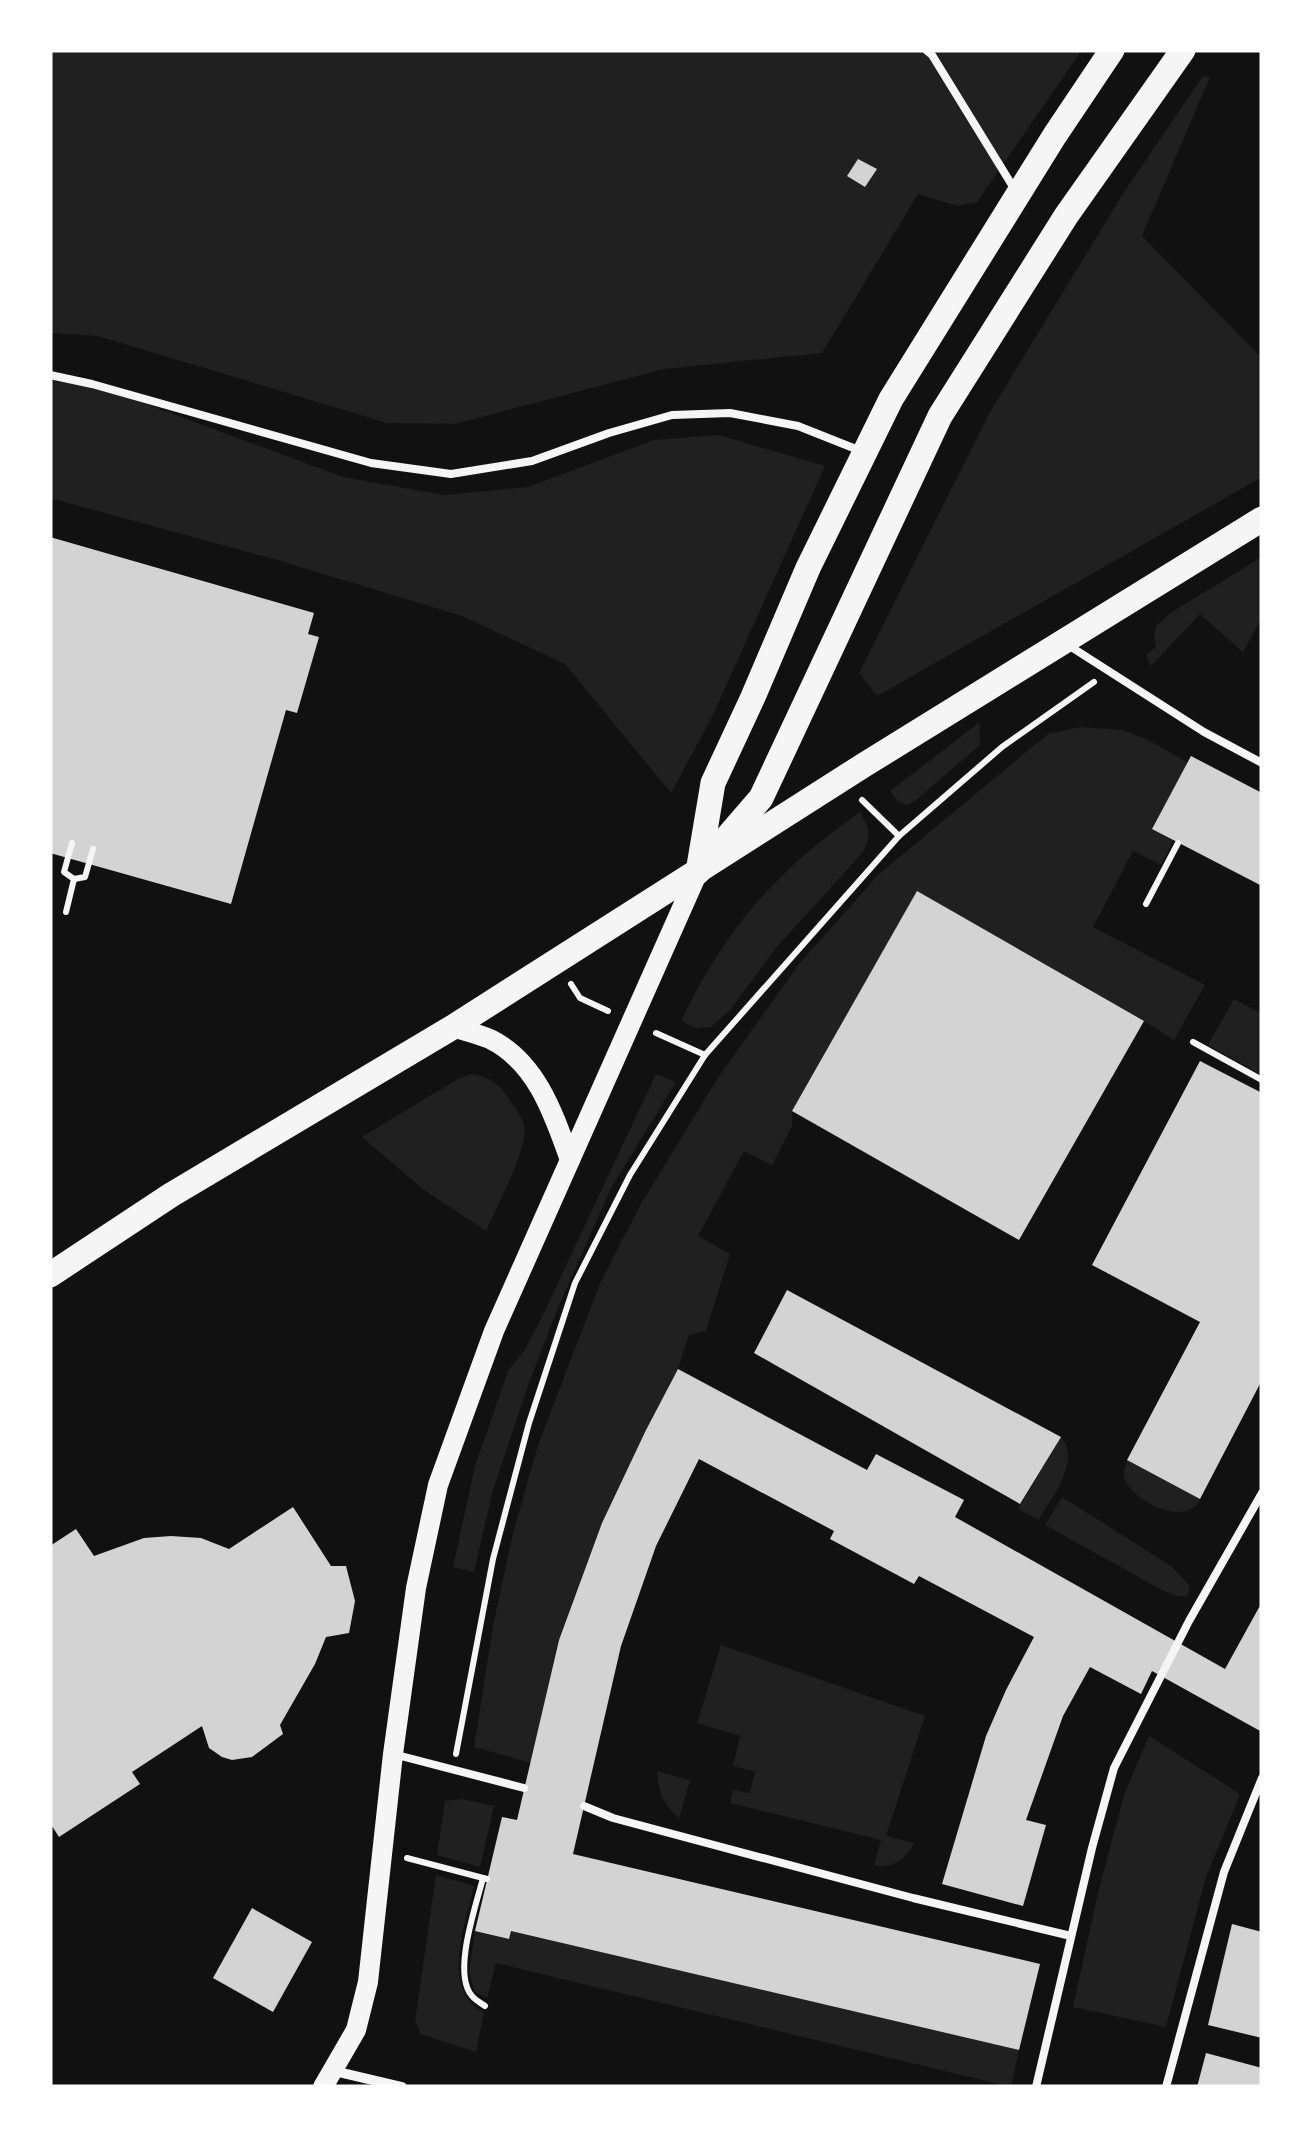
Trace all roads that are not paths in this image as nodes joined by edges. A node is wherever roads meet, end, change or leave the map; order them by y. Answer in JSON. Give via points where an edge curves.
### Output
{"nodes":[{"id":1,"x":926,"y":50,"type":"edge"},
{"id":2,"x":1112,"y":50,"type":"edge"},
{"id":3,"x":1183,"y":50,"type":"edge"},
{"id":4,"x":1018,"y":194,"type":"junction"},
{"id":5,"x":50,"y":375,"type":"edge"},
{"id":6,"x":865,"y":452,"type":"junction"},
{"id":7,"x":1262,"y":519,"type":"edge"},
{"id":8,"x":1064,"y":642,"type":"junction"},
{"id":9,"x":1262,"y":763,"type":"edge"},
{"id":10,"x":698,"y":872,"type":"junction"},
{"id":11,"x":453,"y":1027,"type":"junction"},
{"id":12,"x":570,"y":1160,"type":"junction"},
{"id":13,"x":50,"y":1276,"type":"edge"},
{"id":14,"x":1262,"y":1493,"type":"edge"},
{"id":15,"x":393,"y":1754,"type":"junction"},
{"id":16,"x":1262,"y":1778,"type":"edge"},
{"id":17,"x":524,"y":1788,"type":"dead end"},
{"id":18,"x":584,"y":1806,"type":"dead end"},
{"id":19,"x":1071,"y":1936,"type":"junction"},
{"id":20,"x":328,"y":2079,"type":"edge"},
{"id":21,"x":402,"y":2087,"type":"edge"},
{"id":22,"x":1036,"y":2087,"type":"edge"},
{"id":23,"x":1166,"y":2087,"type":"edge"}],
"edges":[{"from":1,"to":4,"type":"lane"},
{"from":2,"to":4,"type":"main road"},
{"from":3,"to":10,"type":"main road","via":[[1066,216],[940,416],[761,798]]},
{"from":4,"to":6,"type":"main road"},
{"from":5,"to":6,"type":"lane","via":[[371,463],[451,474],[532,461],[672,415],[730,413],[798,426]]},
{"from":6,"to":10,"type":"main road","via":[[713,783]]},
{"from":7,"to":8,"type":"main road"},
{"from":8,"to":9,"type":"lane"},
{"from":8,"to":10,"type":"main road"},
{"from":10,"to":11,"type":"main road"},
{"from":10,"to":12,"type":"main road"},
{"from":11,"to":12,"type":"main road","via":[[490,1039],[541,1088]]},
{"from":11,"to":13,"type":"main road","via":[[171,1195]]},
{"from":12,"to":15,"type":"main road","via":[[494,1331],[438,1485]]},
{"from":14,"to":19,"type":"lane","via":[[1114,1768]]},
{"from":15,"to":17,"type":"lane"},
{"from":15,"to":20,"type":"main road","via":[[366,1996],[356,2030]]},
{"from":16,"to":23,"type":"lane","via":[[1224,1872]]},
{"from":18,"to":19,"type":"lane"},
{"from":19,"to":22,"type":"lane"},
{"from":20,"to":21,"type":"street"}]}
